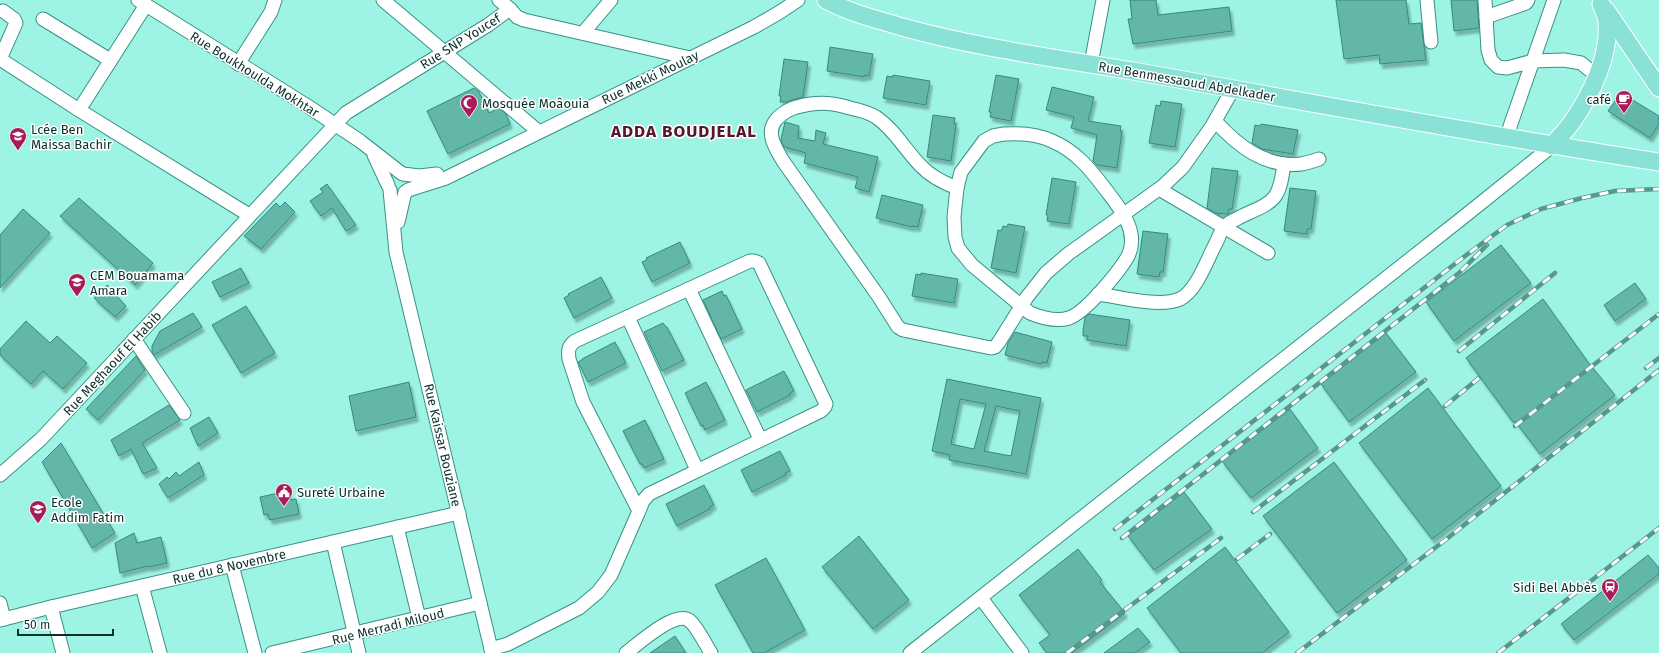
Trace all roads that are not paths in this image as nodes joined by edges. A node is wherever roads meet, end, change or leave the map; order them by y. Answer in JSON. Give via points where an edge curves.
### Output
{"nodes":[{"id":1,"x":275,"y":0,"type":"edge"},
{"id":2,"x":383,"y":0,"type":"edge"},
{"id":3,"x":499,"y":0,"type":"edge"},
{"id":4,"x":610,"y":0,"type":"edge"},
{"id":5,"x":798,"y":0,"type":"edge"},
{"id":6,"x":826,"y":0,"type":"edge"},
{"id":7,"x":1103,"y":0,"type":"edge"},
{"id":8,"x":1427,"y":0,"type":"edge"},
{"id":9,"x":1485,"y":0,"type":"edge"},
{"id":10,"x":1528,"y":0,"type":"edge"},
{"id":11,"x":1554,"y":0,"type":"edge"},
{"id":12,"x":142,"y":2,"type":"edge"},
{"id":13,"x":1600,"y":2,"type":"edge"},
{"id":14,"x":510,"y":10,"type":"junction"},
{"id":15,"x":3,"y":11,"type":"dead end"},
{"id":16,"x":1486,"y":17,"type":"junction"},
{"id":17,"x":43,"y":19,"type":"dead end"},
{"id":18,"x":583,"y":33,"type":"junction"},
{"id":19,"x":1431,"y":42,"type":"dead end"},
{"id":20,"x":444,"y":52,"type":"junction"},
{"id":21,"x":690,"y":58,"type":"junction"},
{"id":22,"x":0,"y":59,"type":"edge"},
{"id":23,"x":110,"y":60,"type":"junction"},
{"id":24,"x":1534,"y":61,"type":"junction"},
{"id":25,"x":238,"y":64,"type":"junction"},
{"id":26,"x":1091,"y":64,"type":"junction"},
{"id":27,"x":1597,"y":76,"type":"junction"},
{"id":28,"x":1659,"y":88,"type":"edge"},
{"id":29,"x":1233,"y":89,"type":"junction"},
{"id":30,"x":79,"y":110,"type":"junction"},
{"id":31,"x":1215,"y":121,"type":"junction"},
{"id":32,"x":334,"y":125,"type":"junction"},
{"id":33,"x":539,"y":132,"type":"junction"},
{"id":34,"x":1506,"y":138,"type":"junction"},
{"id":35,"x":1552,"y":146,"type":"junction"},
{"id":36,"x":371,"y":150,"type":"junction"},
{"id":37,"x":1319,"y":159,"type":"dead end"},
{"id":38,"x":1659,"y":162,"type":"edge"},
{"id":39,"x":1284,"y":164,"type":"junction"},
{"id":40,"x":461,"y":170,"type":"junction"},
{"id":41,"x":402,"y":174,"type":"junction"},
{"id":42,"x":389,"y":187,"type":"junction"},
{"id":43,"x":957,"y":188,"type":"junction"},
{"id":44,"x":1159,"y":189,"type":"junction"},
{"id":45,"x":406,"y":191,"type":"junction"},
{"id":46,"x":1124,"y":214,"type":"junction"},
{"id":47,"x":249,"y":216,"type":"junction"},
{"id":48,"x":1224,"y":227,"type":"junction"},
{"id":49,"x":394,"y":237,"type":"junction"},
{"id":50,"x":1268,"y":253,"type":"dead end"},
{"id":51,"x":689,"y":290,"type":"junction"},
{"id":52,"x":1098,"y":294,"type":"junction"},
{"id":53,"x":1022,"y":306,"type":"junction"},
{"id":54,"x":628,"y":317,"type":"junction"},
{"id":55,"x":134,"y":339,"type":"junction"},
{"id":56,"x":184,"y":413,"type":"dead end"},
{"id":57,"x":760,"y":439,"type":"junction"},
{"id":58,"x":697,"y":470,"type":"junction"},
{"id":59,"x":0,"y":474,"type":"edge"},
{"id":60,"x":639,"y":511,"type":"junction"},
{"id":61,"x":459,"y":512,"type":"junction"},
{"id":62,"x":397,"y":527,"type":"junction"},
{"id":63,"x":333,"y":542,"type":"junction"},
{"id":64,"x":232,"y":565,"type":"junction"},
{"id":65,"x":142,"y":586,"type":"junction"},
{"id":66,"x":981,"y":598,"type":"junction"},
{"id":67,"x":0,"y":603,"type":"edge"},
{"id":68,"x":480,"y":603,"type":"junction"},
{"id":69,"x":50,"y":607,"type":"junction"},
{"id":70,"x":419,"y":618,"type":"junction"},
{"id":71,"x":2,"y":620,"type":"edge"},
{"id":72,"x":354,"y":634,"type":"junction"},
{"id":73,"x":492,"y":651,"type":"edge"},
{"id":74,"x":63,"y":653,"type":"edge"},
{"id":75,"x":160,"y":653,"type":"edge"},
{"id":76,"x":255,"y":653,"type":"edge"},
{"id":77,"x":272,"y":653,"type":"edge"},
{"id":78,"x":359,"y":653,"type":"edge"},
{"id":79,"x":626,"y":653,"type":"edge"},
{"id":80,"x":711,"y":653,"type":"edge"},
{"id":81,"x":910,"y":653,"type":"edge"},
{"id":82,"x":1022,"y":653,"type":"edge"}],
"edges":[{"from":1,"to":25,"type":"street","via":[[271,12]]},
{"from":2,"to":20,"type":"street"},
{"from":3,"to":14,"type":"street"},
{"from":4,"to":18,"type":"street"},
{"from":5,"to":21,"type":"street","name":"Rue Mekki Moulay","via":[[754,27]]},
{"from":6,"to":26,"type":"main road","name":"Rue Benmessaoud Abdelkader","via":[[863,15],[939,37]]},
{"from":7,"to":26,"type":"street"},
{"from":8,"to":19,"type":"street"},
{"from":9,"to":16,"type":"street"},
{"from":10,"to":16,"type":"street","via":[[1526,3]]},
{"from":11,"to":24,"type":"street"},
{"from":12,"to":23,"type":"street"},
{"from":12,"to":25,"type":"street","name":"Rue Boukhoulda Mokhtar"},
{"from":13,"to":27,"type":"main road","via":[[1607,20],[1607,38]]},
{"from":13,"to":28,"type":"main road"},
{"from":14,"to":18,"type":"street","name":"Rue SNP Youcef","via":[[520,19]]},
{"from":14,"to":20,"type":"street","name":"Rue SNP Youcef"},
{"from":15,"to":22,"type":"street","via":[[16,23]]},
{"from":16,"to":24,"type":"street","via":[[1488,50],[1491,60],[1498,67],[1507,68]]},
{"from":17,"to":23,"type":"street"},
{"from":18,"to":21,"type":"street","name":"Rue SNP Youcef"},
{"from":20,"to":32,"type":"street","name":"Rue SNP Youcef","via":[[352,108]]},
{"from":20,"to":33,"type":"street"},
{"from":21,"to":33,"type":"street","name":"Rue Mekki Moulay"},
{"from":22,"to":30,"type":"street"},
{"from":23,"to":30,"type":"street"},
{"from":24,"to":27,"type":"street","via":[[1564,60],[1580,63]]},
{"from":24,"to":34,"type":"street"},
{"from":25,"to":32,"type":"street","name":"Rue Boukhoulda Mokhtar"},
{"from":26,"to":29,"type":"main road","name":"Rue Benmessaoud Abdelkader"},
{"from":27,"to":35,"type":"main road","via":[[1572,123]]},
{"from":29,"to":31,"type":"street"},
{"from":29,"to":34,"type":"main road","name":"Rue Benmessaoud Abdelkader"},
{"from":30,"to":47,"type":"street"},
{"from":31,"to":39,"type":"street","via":[[1243,148],[1264,159]]},
{"from":31,"to":44,"type":"street","via":[[1183,167]]},
{"from":32,"to":36,"type":"street","name":"Rue Boukhoulda Mokhtar"},
{"from":32,"to":47,"type":"street","name":"Rue Meghaouf El Habib"},
{"from":33,"to":40,"type":"street","name":"Rue Mekki Moulay"},
{"from":34,"to":35,"type":"main road","name":"Rue Benmessaoud Abdelkader"},
{"from":35,"to":38,"type":"main road","name":"Rue Benmessaoud Abdelkader"},
{"from":35,"to":66,"type":"street"},
{"from":36,"to":41,"type":"street","name":"Rue Boukhoulda Mokhtar"},
{"from":36,"to":42,"type":"street"},
{"from":37,"to":39,"type":"street","via":[[1302,164]]},
{"from":39,"to":48,"type":"street","via":[[1277,195],[1265,206]]},
{"from":40,"to":41,"type":"street","via":[[425,176]]},
{"from":40,"to":45,"type":"street","name":"Rue Mekki Moulay","via":[[446,178]]},
{"from":41,"to":42,"type":"street","via":[[391,176]]},
{"from":41,"to":45,"type":"street","via":[[409,181]]},
{"from":42,"to":45,"type":"street","via":[[398,194]]},
{"from":42,"to":49,"type":"street","name":"Rue Kaissar Bouziane"},
{"from":43,"to":46,"type":"street","via":[[961,172],[988,138],[1004,134],[1038,136],[1077,156]]},
{"from":43,"to":53,"type":"street","via":[[954,217],[958,248],[972,265]]},
{"from":43,"to":53,"type":"street","via":[[937,179],[921,167],[890,128],[865,112],[830,104],[813,104],[786,111],[773,124],[772,137],[783,161],[900,329],[986,348],[994,347]]},
{"from":44,"to":46,"type":"street"},
{"from":44,"to":48,"type":"street"},
{"from":45,"to":49,"type":"street"},
{"from":46,"to":52,"type":"street","via":[[1130,230],[1130,254]]},
{"from":46,"to":53,"type":"street","via":[[1046,273]]},
{"from":47,"to":55,"type":"street","name":"Rue Meghaouf El Habib"},
{"from":48,"to":50,"type":"street"},
{"from":48,"to":52,"type":"street","via":[[1196,283],[1180,299],[1167,302],[1147,301]]},
{"from":49,"to":61,"type":"street","name":"Rue Kaissar Bouziane"},
{"from":51,"to":54,"type":"street"},
{"from":51,"to":57,"type":"street"},
{"from":51,"to":57,"type":"street","via":[[750,261],[759,263],[826,405],[821,411]]},
{"from":52,"to":53,"type":"street","via":[[1069,318],[1041,318]]},
{"from":54,"to":58,"type":"street"},
{"from":54,"to":60,"type":"street","via":[[575,341],[570,345],[568,353],[583,402]]},
{"from":55,"to":56,"type":"street"},
{"from":55,"to":59,"type":"street","name":"Rue Meghaouf El Habib","via":[[41,439]]},
{"from":57,"to":58,"type":"street"},
{"from":58,"to":60,"type":"street","via":[[649,494]]},
{"from":60,"to":73,"type":"street","via":[[610,575],[598,592],[578,608]]},
{"from":61,"to":62,"type":"street","name":"Rue du 8 Novembre"},
{"from":61,"to":68,"type":"street","name":"Rue Kaissar Bouziane"},
{"from":62,"to":63,"type":"street","name":"Rue du 8 Novembre"},
{"from":62,"to":70,"type":"street"},
{"from":63,"to":64,"type":"street","name":"Rue du 8 Novembre"},
{"from":63,"to":72,"type":"street"},
{"from":64,"to":65,"type":"street","name":"Rue du 8 Novembre"},
{"from":64,"to":76,"type":"street"},
{"from":65,"to":69,"type":"street","name":"Rue du 8 Novembre"},
{"from":65,"to":75,"type":"street"},
{"from":66,"to":81,"type":"street"},
{"from":66,"to":82,"type":"street"},
{"from":67,"to":71,"type":"street"},
{"from":68,"to":70,"type":"street","name":"Rue Merradi Miloud"},
{"from":68,"to":73,"type":"street","name":"Rue Kaissar Bouziane"},
{"from":69,"to":71,"type":"street","name":"Rue du 8 Novembre"},
{"from":69,"to":74,"type":"street"},
{"from":70,"to":72,"type":"street","name":"Rue Merradi Miloud"},
{"from":72,"to":77,"type":"street","name":"Rue Merradi Miloud"},
{"from":72,"to":78,"type":"street"},
{"from":79,"to":80,"type":"street","via":[[666,623],[684,618],[690,621]]}]}
